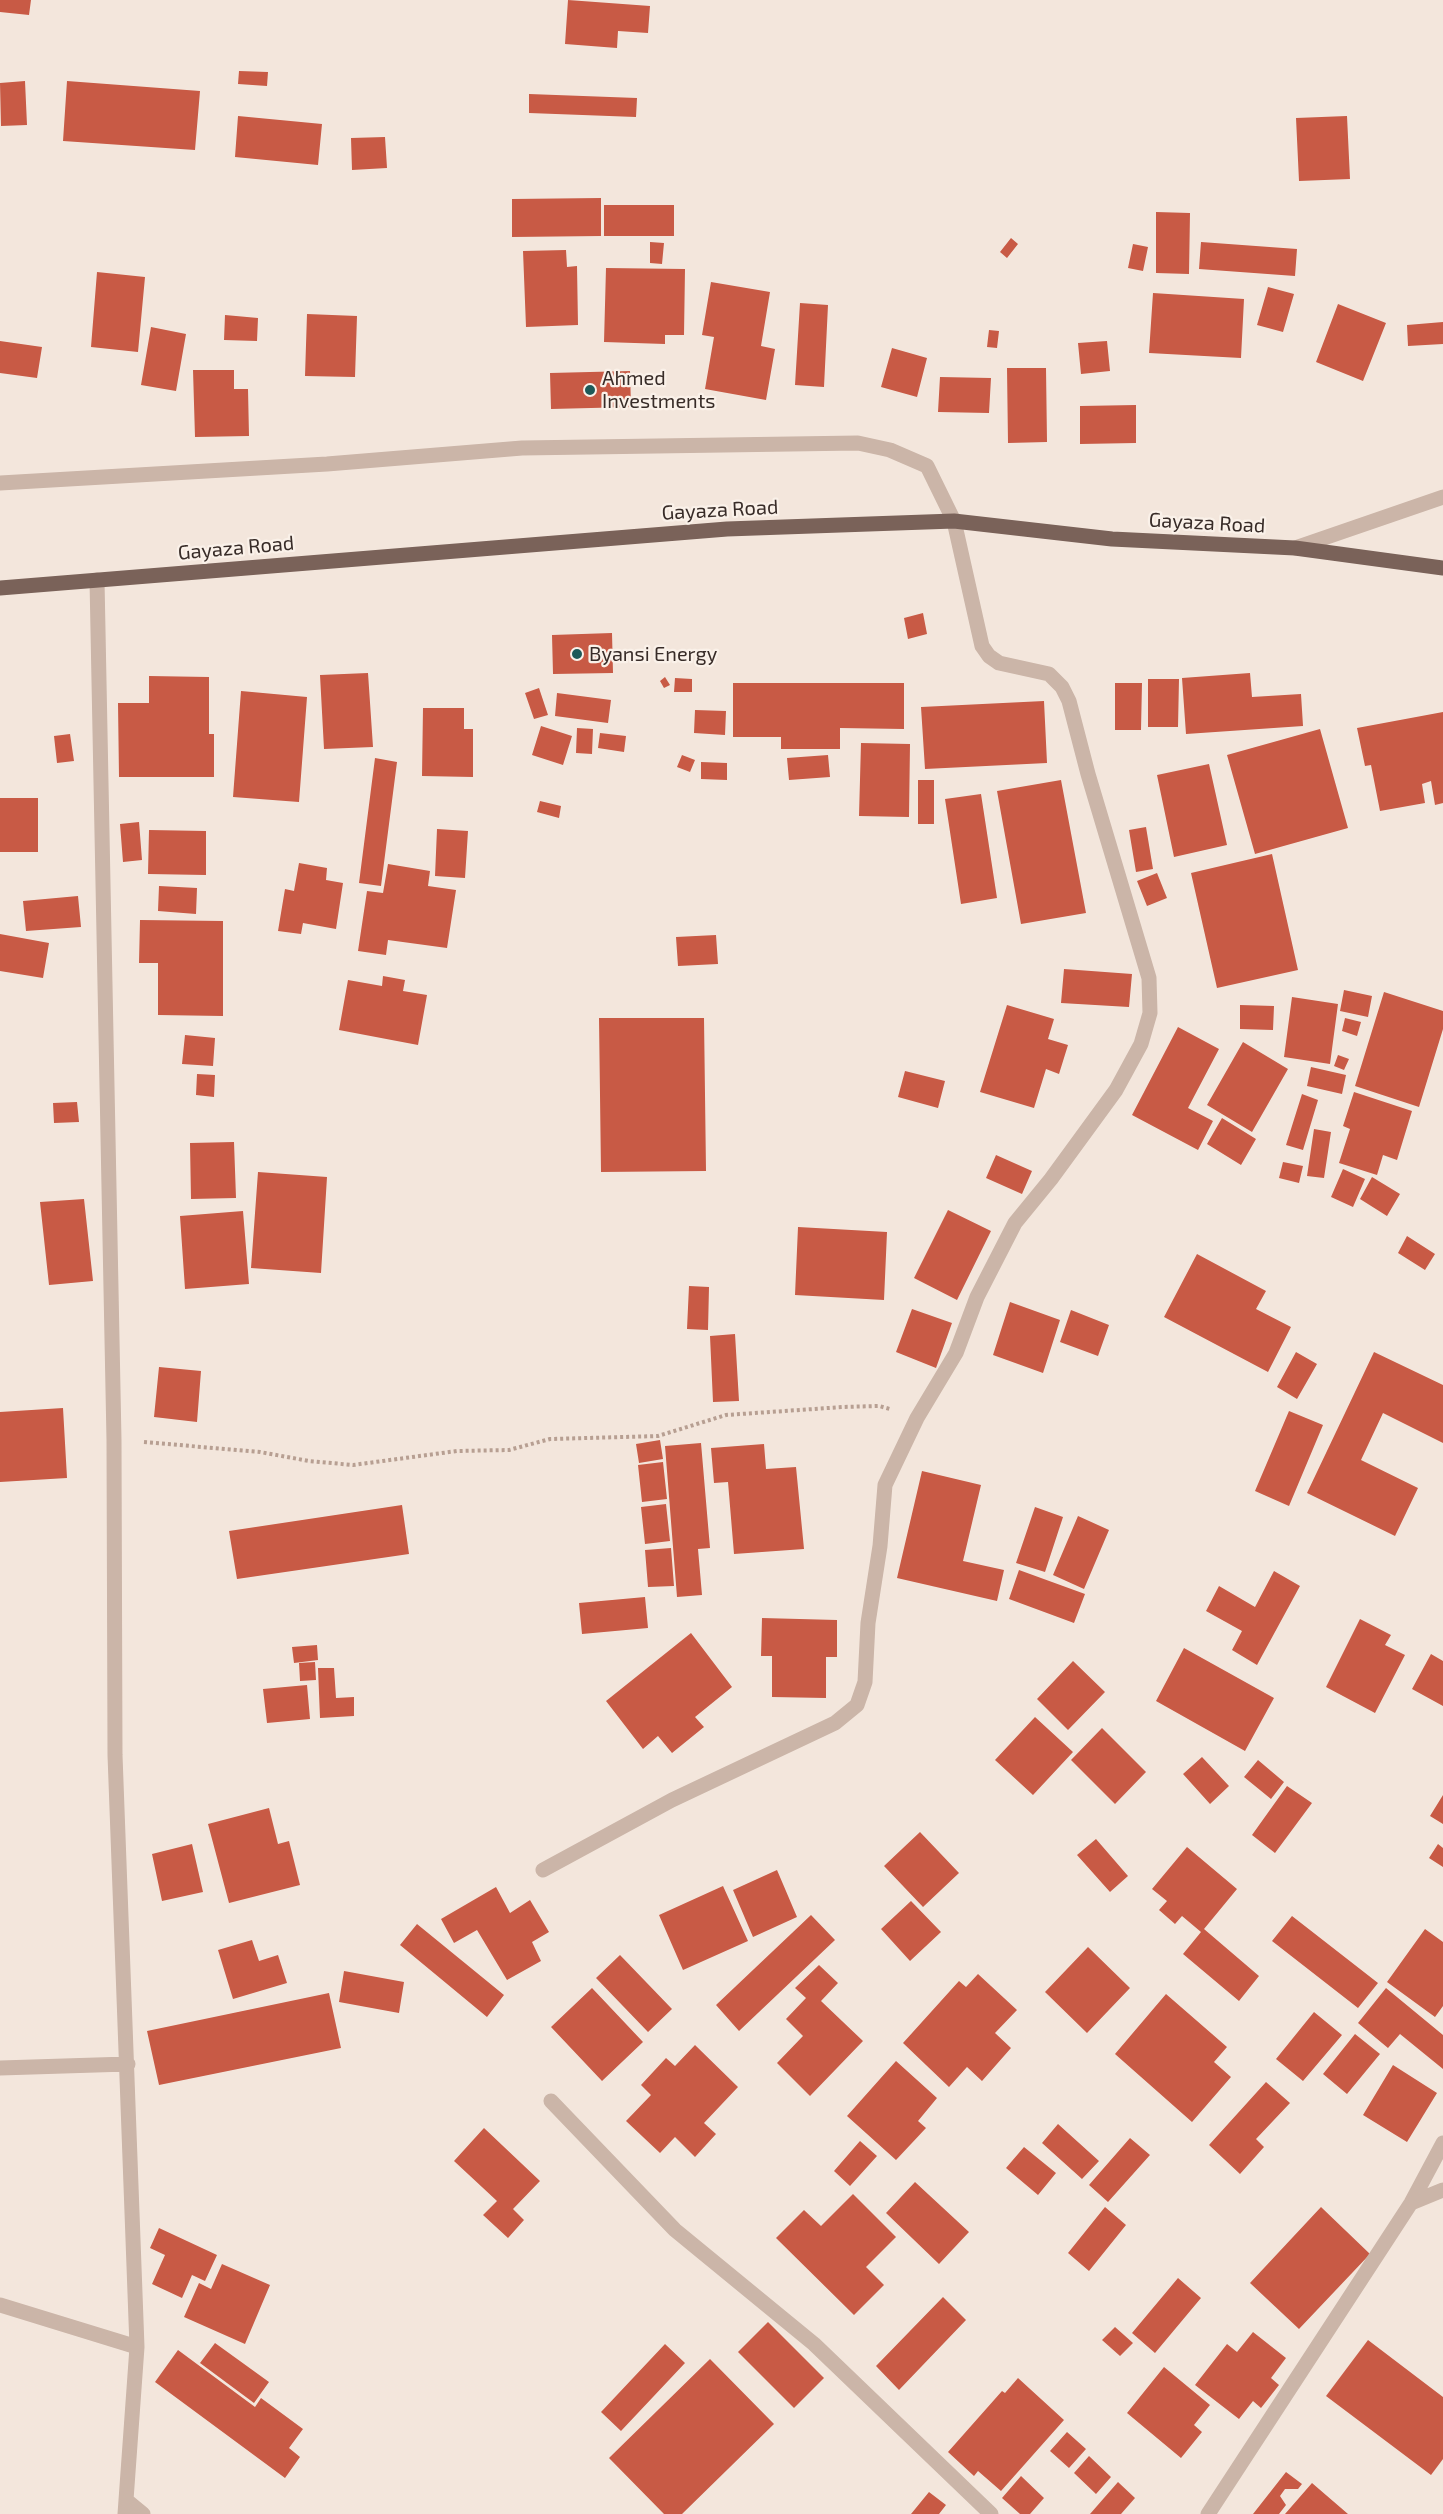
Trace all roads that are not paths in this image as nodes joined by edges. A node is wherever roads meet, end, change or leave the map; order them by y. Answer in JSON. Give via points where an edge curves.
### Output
{"nodes":[{"id":1,"x":0,"y":483,"type":"edge"},
{"id":2,"x":1443,"y":497,"type":"edge"},
{"id":3,"x":954,"y":521,"type":"junction"},
{"id":4,"x":1295,"y":548,"type":"junction"},
{"id":5,"x":1443,"y":568,"type":"edge"},
{"id":6,"x":97,"y":580,"type":"junction"},
{"id":7,"x":0,"y":588,"type":"edge"},
{"id":8,"x":543,"y":1870,"type":"dead end"},
{"id":9,"x":128,"y":2064,"type":"junction"},
{"id":10,"x":0,"y":2068,"type":"edge"},
{"id":11,"x":551,"y":2101,"type":"dead end"},
{"id":12,"x":1443,"y":2144,"type":"edge"},
{"id":13,"x":1443,"y":2190,"type":"edge"},
{"id":14,"x":1411,"y":2203,"type":"junction"},
{"id":15,"x":0,"y":2305,"type":"edge"},
{"id":16,"x":137,"y":2347,"type":"junction"},
{"id":17,"x":125,"y":2507,"type":"edge"},
{"id":18,"x":143,"y":2514,"type":"edge"},
{"id":19,"x":991,"y":2514,"type":"edge"},
{"id":20,"x":1208,"y":2514,"type":"edge"}],
"edges":[{"from":1,"to":3,"type":"street","via":[[522,448],[858,443],[890,450],[927,466]]},
{"from":2,"to":4,"type":"street"},
{"from":3,"to":4,"type":"main road","name":"Gayaza Road","via":[[1112,539]]},
{"from":3,"to":6,"type":"main road","name":"Gayaza Road","via":[[727,529]]},
{"from":3,"to":8,"type":"street","via":[[982,645],[989,656],[999,663],[1049,674],[1069,701],[1149,978],[1150,1013],[1141,1044],[1116,1089],[1015,1223],[977,1297],[956,1353],[917,1418],[885,1485],[865,1682],[857,1705],[835,1723],[672,1800]]},
{"from":4,"to":5,"type":"main road","name":"Gayaza Road"},
{"from":6,"to":7,"type":"main road","name":"Gayaza Road"},
{"from":6,"to":9,"type":"street","via":[[114,1440],[115,1755]]},
{"from":9,"to":10,"type":"street"},
{"from":9,"to":16,"type":"street"},
{"from":11,"to":19,"type":"street","via":[[675,2230],[814,2344]]},
{"from":12,"to":14,"type":"street"},
{"from":13,"to":14,"type":"street"},
{"from":14,"to":20,"type":"street"},
{"from":15,"to":16,"type":"street"},
{"from":16,"to":17,"type":"street"},
{"from":17,"to":18,"type":"street"}]}
